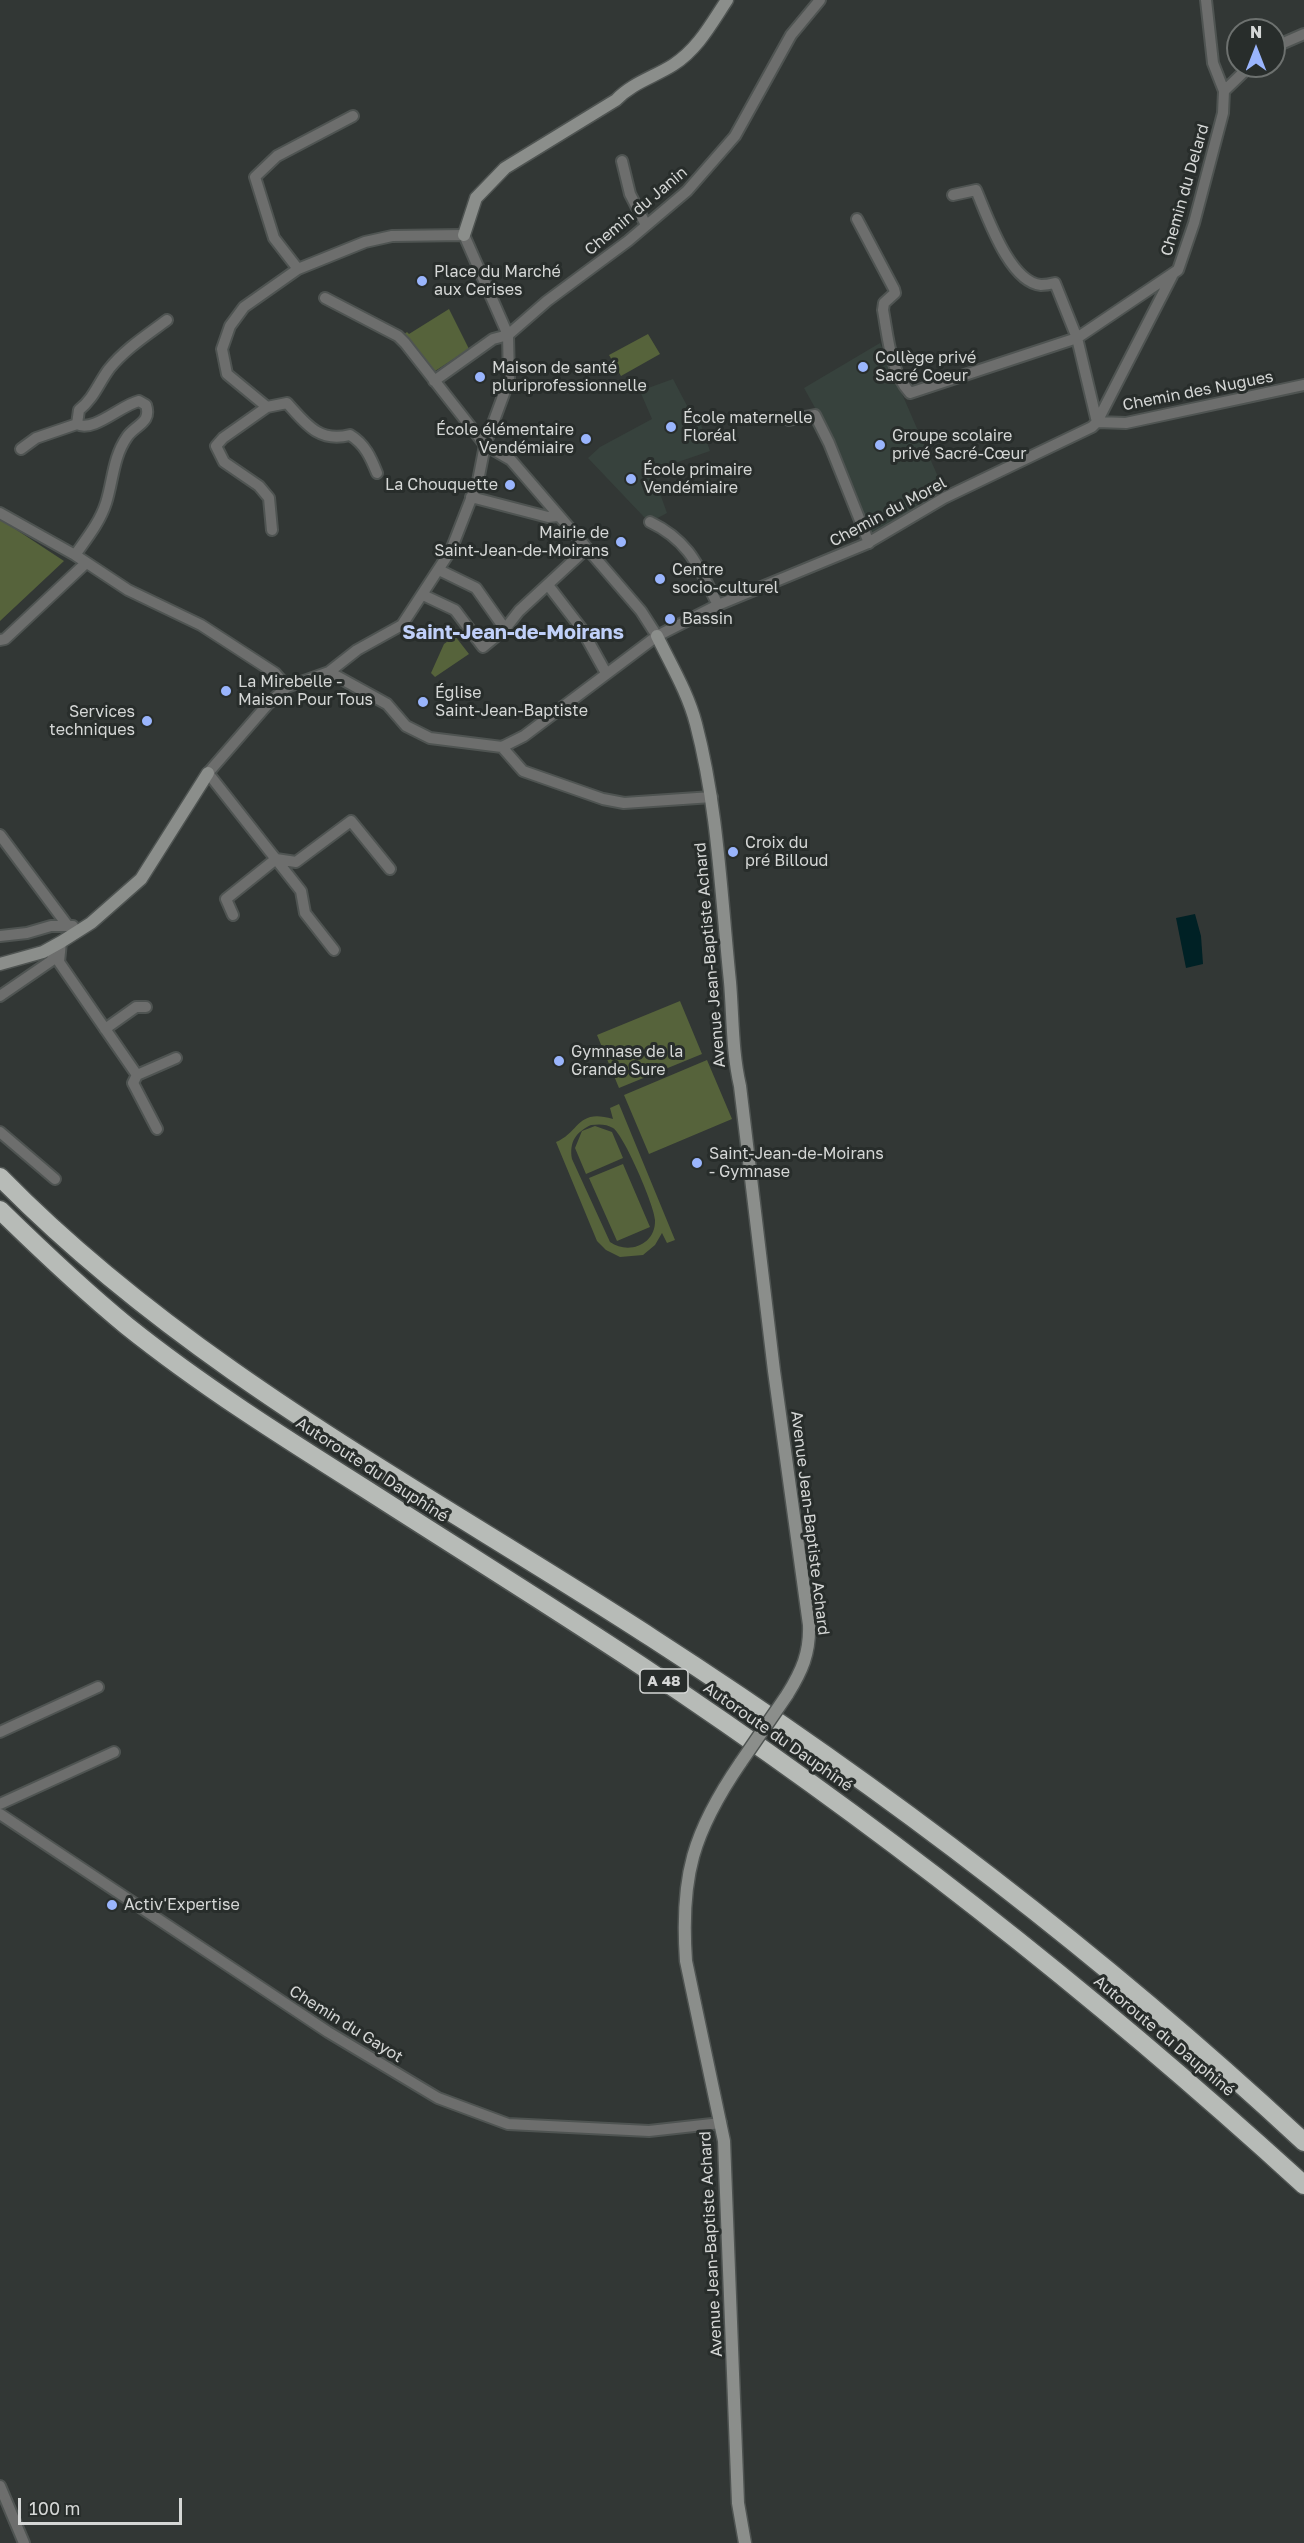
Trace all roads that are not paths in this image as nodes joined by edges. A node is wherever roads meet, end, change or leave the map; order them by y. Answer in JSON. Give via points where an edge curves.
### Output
{"nodes":[{"id":1,"x":727,"y":0,"type":"edge"},
{"id":2,"x":820,"y":0,"type":"edge"},
{"id":3,"x":1206,"y":0,"type":"edge"},
{"id":4,"x":1304,"y":34,"type":"edge"},
{"id":5,"x":1286,"y":41,"type":"edge"},
{"id":6,"x":1238,"y":78,"type":"edge"},
{"id":7,"x":1224,"y":91,"type":"junction"},
{"id":8,"x":353,"y":116,"type":"dead end"},
{"id":9,"x":622,"y":161,"type":"dead end"},
{"id":10,"x":953,"y":195,"type":"dead end"},
{"id":11,"x":857,"y":219,"type":"dead end"},
{"id":12,"x":646,"y":225,"type":"junction"},
{"id":13,"x":464,"y":235,"type":"junction"},
{"id":14,"x":298,"y":269,"type":"junction"},
{"id":15,"x":1172,"y":276,"type":"junction"},
{"id":16,"x":325,"y":298,"type":"dead end"},
{"id":17,"x":167,"y":320,"type":"dead end"},
{"id":18,"x":508,"y":335,"type":"junction"},
{"id":19,"x":1077,"y":338,"type":"junction"},
{"id":20,"x":434,"y":381,"type":"junction"},
{"id":21,"x":1304,"y":385,"type":"edge"},
{"id":22,"x":267,"y":407,"type":"junction"},
{"id":23,"x":789,"y":420,"type":"dead end"},
{"id":24,"x":1097,"y":422,"type":"junction"},
{"id":25,"x":77,"y":424,"type":"junction"},
{"id":26,"x":485,"y":445,"type":"junction"},
{"id":27,"x":21,"y":449,"type":"dead end"},
{"id":28,"x":377,"y":474,"type":"dead end"},
{"id":29,"x":471,"y":496,"type":"junction"},
{"id":30,"x":0,"y":513,"type":"edge"},
{"id":31,"x":558,"y":516,"type":"junction"},
{"id":32,"x":650,"y":522,"type":"dead end"},
{"id":33,"x":272,"y":530,"type":"dead end"},
{"id":34,"x":869,"y":543,"type":"junction"},
{"id":35,"x":586,"y":549,"type":"junction"},
{"id":36,"x":75,"y":555,"type":"junction"},
{"id":37,"x":86,"y":563,"type":"junction"},
{"id":38,"x":439,"y":570,"type":"junction"},
{"id":39,"x":548,"y":585,"type":"junction"},
{"id":40,"x":423,"y":595,"type":"junction"},
{"id":41,"x":718,"y":606,"type":"junction"},
{"id":42,"x":505,"y":629,"type":"junction"},
{"id":43,"x":657,"y":636,"type":"junction"},
{"id":44,"x":0,"y":640,"type":"edge"},
{"id":45,"x":329,"y":672,"type":"junction"},
{"id":46,"x":606,"y":673,"type":"junction"},
{"id":47,"x":287,"y":687,"type":"junction"},
{"id":48,"x":502,"y":747,"type":"junction"},
{"id":49,"x":208,"y":773,"type":"junction"},
{"id":50,"x":712,"y":797,"type":"junction"},
{"id":51,"x":0,"y":835,"type":"edge"},
{"id":52,"x":276,"y":859,"type":"junction"},
{"id":53,"x":390,"y":869,"type":"dead end"},
{"id":54,"x":233,"y":915,"type":"dead end"},
{"id":55,"x":91,"y":923,"type":"junction"},
{"id":56,"x":68,"y":926,"type":"junction"},
{"id":57,"x":0,"y":936,"type":"edge"},
{"id":58,"x":61,"y":942,"type":"junction"},
{"id":59,"x":334,"y":950,"type":"dead end"},
{"id":60,"x":0,"y":964,"type":"edge"},
{"id":61,"x":0,"y":996,"type":"edge"},
{"id":62,"x":146,"y":1007,"type":"dead end"},
{"id":63,"x":105,"y":1029,"type":"junction"},
{"id":64,"x":176,"y":1058,"type":"dead end"},
{"id":65,"x":137,"y":1075,"type":"junction"},
{"id":66,"x":157,"y":1129,"type":"dead end"},
{"id":67,"x":0,"y":1132,"type":"edge"},
{"id":68,"x":0,"y":1177,"type":"edge"},
{"id":69,"x":55,"y":1179,"type":"dead end"},
{"id":70,"x":0,"y":1210,"type":"edge"},
{"id":71,"x":98,"y":1687,"type":"dead end"},
{"id":72,"x":0,"y":1732,"type":"edge"},
{"id":73,"x":114,"y":1752,"type":"dead end"},
{"id":74,"x":0,"y":1804,"type":"edge"},
{"id":75,"x":0,"y":1814,"type":"edge"},
{"id":76,"x":721,"y":2123,"type":"junction"},
{"id":77,"x":1304,"y":2142,"type":"edge"},
{"id":78,"x":1304,"y":2185,"type":"edge"},
{"id":79,"x":0,"y":2486,"type":"edge"},
{"id":80,"x":24,"y":2543,"type":"edge"},
{"id":81,"x":746,"y":2543,"type":"edge"}],
"edges":[{"from":1,"to":13,"type":"street","via":[[706,35],[674,64],[505,168],[476,198]]},
{"from":2,"to":12,"type":"street","name":"Chemin du Janin","via":[[791,35],[735,136],[687,191]]},
{"from":3,"to":7,"type":"street","via":[[1213,63]]},
{"from":4,"to":5,"type":"street"},
{"from":6,"to":7,"type":"street"},
{"from":7,"to":15,"type":"street","name":"Chemin du Delard","via":[[1223,113],[1194,223],[1178,270]]},
{"from":8,"to":14,"type":"street","via":[[276,156],[255,177],[274,238]]},
{"from":9,"to":12,"type":"street","via":[[630,194]]},
{"from":10,"to":19,"type":"street","via":[[976,190],[1018,272],[1040,285],[1055,283]]},
{"from":11,"to":19,"type":"street","name":"Chemin du Delard","via":[[895,293],[884,303],[883,310],[893,362],[910,393]]},
{"from":12,"to":18,"type":"street","name":"Chemin du Janin"},
{"from":13,"to":14,"type":"street","via":[[392,237],[365,242]]},
{"from":13,"to":18,"type":"street"},
{"from":14,"to":22,"type":"street","via":[[243,307],[230,326],[222,349],[227,374]]},
{"from":15,"to":19,"type":"street","name":"Chemin du Delard"},
{"from":15,"to":24,"type":"street"},
{"from":16,"to":20,"type":"street","via":[[398,336]]},
{"from":17,"to":25,"type":"street","via":[[127,350],[108,371],[96,394],[79,410]]},
{"from":18,"to":20,"type":"street","name":"Chemin du Janin","via":[[493,339]]},
{"from":18,"to":26,"type":"street","via":[[509,380]]},
{"from":19,"to":24,"type":"street"},
{"from":20,"to":26,"type":"street"},
{"from":21,"to":24,"type":"street","name":"Chemin des Nugues","via":[[1126,423]]},
{"from":22,"to":28,"type":"street","via":[[287,403],[312,430],[335,439],[350,435],[369,454]]},
{"from":22,"to":33,"type":"street","via":[[216,446],[224,462],[259,486],[269,498]]},
{"from":23,"to":34,"type":"street","via":[[814,415]]},
{"from":24,"to":34,"type":"street","name":"Chemin du Morel","via":[[1092,428],[944,498]]},
{"from":25,"to":27,"type":"street","via":[[36,438]]},
{"from":25,"to":36,"type":"street","via":[[93,426],[129,403],[139,401],[148,412],[145,421],[128,435],[113,467],[100,519]]},
{"from":26,"to":29,"type":"street","via":[[478,482]]},
{"from":26,"to":31,"type":"street","via":[[511,460]]},
{"from":29,"to":31,"type":"street","via":[[539,515]]},
{"from":29,"to":38,"type":"street","via":[[451,550]]},
{"from":30,"to":36,"type":"street"},
{"from":31,"to":35,"type":"street"},
{"from":32,"to":41,"type":"street","via":[[679,540],[694,557]]},
{"from":34,"to":41,"type":"street","name":"Chemin du Morel"},
{"from":35,"to":39,"type":"street"},
{"from":35,"to":43,"type":"street","via":[[641,611]]},
{"from":36,"to":37,"type":"street"},
{"from":37,"to":44,"type":"street"},
{"from":37,"to":47,"type":"street","via":[[128,590],[201,625],[275,673]]},
{"from":38,"to":40,"type":"street"},
{"from":38,"to":42,"type":"street","via":[[476,588]]},
{"from":39,"to":42,"type":"street"},
{"from":39,"to":46,"type":"street","via":[[581,628]]},
{"from":40,"to":42,"type":"street","via":[[455,610],[483,647]]},
{"from":40,"to":45,"type":"street","via":[[402,625],[357,650]]},
{"from":41,"to":43,"type":"street","name":"Chemin du Morel"},
{"from":43,"to":46,"type":"street","name":"Chemin du Morel"},
{"from":43,"to":50,"type":"street","name":"Avenue Jean-Baptiste Achard","via":[[696,722]]},
{"from":45,"to":47,"type":"street"},
{"from":45,"to":48,"type":"street","via":[[387,704],[406,726],[430,738]]},
{"from":46,"to":48,"type":"street","name":"Chemin du Morel","via":[[524,736]]},
{"from":47,"to":49,"type":"street"},
{"from":48,"to":50,"type":"street","via":[[524,771],[603,799],[624,803]]},
{"from":49,"to":52,"type":"street"},
{"from":49,"to":55,"type":"street","via":[[141,879]]},
{"from":50,"to":76,"type":"street","name":"Avenue Jean-Baptiste Achard","bridge":true,"via":[[734,1057],[809,1624],[803,1670],[716,1798],[692,1857],[686,1961]]},
{"from":51,"to":56,"type":"street"},
{"from":52,"to":53,"type":"street","via":[[296,862],[351,821]]},
{"from":52,"to":54,"type":"street","via":[[226,899]]},
{"from":52,"to":59,"type":"street","via":[[302,891],[305,913]]},
{"from":55,"to":56,"type":"street"},
{"from":55,"to":58,"type":"street"},
{"from":56,"to":57,"type":"street"},
{"from":58,"to":60,"type":"street","via":[[43,952]]},
{"from":58,"to":61,"type":"street","via":[[51,961]]},
{"from":58,"to":63,"type":"street","via":[[59,962]]},
{"from":62,"to":63,"type":"street","via":[[136,1007]]},
{"from":63,"to":65,"type":"street"},
{"from":64,"to":65,"type":"street"},
{"from":65,"to":66,"type":"street","via":[[133,1083]]},
{"from":67,"to":69,"type":"street"},
{"from":68,"to":77,"type":"highway","name":"Autoroute du Dauphiné","number":"A 48","via":[[109,1279],[199,1348],[653,1638],[786,1726],[907,1814],[1065,1935]]},
{"from":70,"to":78,"type":"highway","name":"Autoroute du Dauphiné","number":"A 48","via":[[129,1327],[240,1408],[639,1665],[852,1812],[981,1910],[1174,2067]]},
{"from":71,"to":72,"type":"street"},
{"from":73,"to":74,"type":"street"},
{"from":75,"to":76,"type":"street","name":"Chemin du Gayot","via":[[328,2032],[438,2098],[508,2124],[649,2131]]},
{"from":76,"to":81,"type":"street","name":"Avenue Jean-Baptiste Achard","via":[[728,2210],[738,2503]]},
{"from":79,"to":80,"type":"street"}]}
